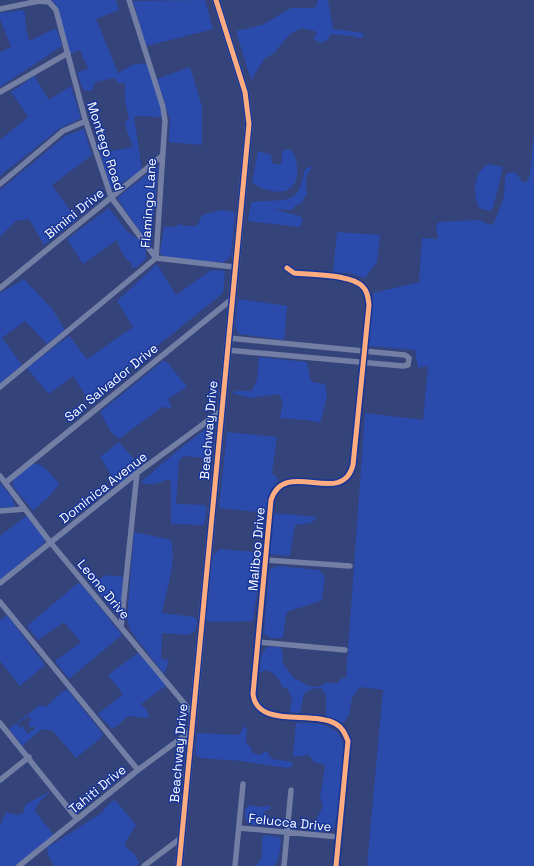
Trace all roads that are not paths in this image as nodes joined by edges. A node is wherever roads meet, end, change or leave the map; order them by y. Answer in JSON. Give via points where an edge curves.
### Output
{"nodes":[{"id":1,"x":129,"y":0,"type":"edge"},
{"id":2,"x":216,"y":0,"type":"edge"},
{"id":3,"x":0,"y":9,"type":"edge"},
{"id":4,"x":68,"y":52,"type":"junction"},
{"id":5,"x":0,"y":92,"type":"edge"},
{"id":6,"x":86,"y":121,"type":"junction"},
{"id":7,"x":162,"y":156,"type":"junction"},
{"id":8,"x":0,"y":184,"type":"edge"},
{"id":9,"x":110,"y":197,"type":"junction"},
{"id":10,"x":156,"y":258,"type":"junction"},
{"id":11,"x":234,"y":267,"type":"junction"},
{"id":12,"x":287,"y":268,"type":"dead end"},
{"id":13,"x":0,"y":288,"type":"edge"},
{"id":14,"x":232,"y":299,"type":"junction"},
{"id":15,"x":228,"y":338,"type":"junction"},
{"id":16,"x":227,"y":350,"type":"junction"},
{"id":17,"x":364,"y":351,"type":"junction"},
{"id":18,"x":364,"y":362,"type":"junction"},
{"id":19,"x":0,"y":387,"type":"edge"},
{"id":20,"x":221,"y":411,"type":"junction"},
{"id":21,"x":137,"y":473,"type":"junction"},
{"id":22,"x":0,"y":476,"type":"edge"},
{"id":23,"x":5,"y":483,"type":"junction"},
{"id":24,"x":25,"y":509,"type":"junction"},
{"id":25,"x":0,"y":511,"type":"edge"},
{"id":26,"x":50,"y":542,"type":"junction"},
{"id":27,"x":266,"y":560,"type":"junction"},
{"id":28,"x":350,"y":566,"type":"dead end"},
{"id":29,"x":0,"y":583,"type":"edge"},
{"id":30,"x":0,"y":602,"type":"edge"},
{"id":31,"x":121,"y":627,"type":"junction"},
{"id":32,"x":258,"y":642,"type":"junction"},
{"id":33,"x":345,"y":650,"type":"dead end"},
{"id":34,"x":193,"y":714,"type":"junction"},
{"id":35,"x":0,"y":724,"type":"edge"},
{"id":36,"x":191,"y":732,"type":"junction"},
{"id":37,"x":29,"y":757,"type":"junction"},
{"id":38,"x":138,"y":770,"type":"junction"},
{"id":39,"x":0,"y":780,"type":"edge"},
{"id":40,"x":242,"y":784,"type":"dead end"},
{"id":41,"x":291,"y":790,"type":"dead end"},
{"id":42,"x":77,"y":819,"type":"junction"},
{"id":43,"x":239,"y":828,"type":"junction"},
{"id":44,"x":287,"y":832,"type":"junction"},
{"id":45,"x":181,"y":838,"type":"junction"},
{"id":46,"x":339,"y":838,"type":"junction"},
{"id":47,"x":19,"y":866,"type":"edge"},
{"id":48,"x":144,"y":866,"type":"edge"},
{"id":49,"x":179,"y":866,"type":"edge"},
{"id":50,"x":235,"y":866,"type":"edge"},
{"id":51,"x":284,"y":866,"type":"edge"},
{"id":52,"x":336,"y":866,"type":"edge"}],
"edges":[{"from":1,"to":7,"type":"street","name":"Flamingo Lane","via":[[163,107],[165,121]]},
{"from":2,"to":11,"type":"street","name":"Beachway Drive","via":[[245,92],[249,124]]},
{"from":3,"to":4,"type":"street","name":"Montego Road","via":[[39,1],[49,2],[56,10]]},
{"from":4,"to":5,"type":"street"},
{"from":4,"to":6,"type":"street","name":"Montego Road"},
{"from":6,"to":8,"type":"street","via":[[63,132]]},
{"from":6,"to":9,"type":"street","name":"Montego Road"},
{"from":7,"to":9,"type":"street","name":"Bimini Drive"},
{"from":7,"to":10,"type":"street","name":"Flamingo Lane"},
{"from":9,"to":10,"type":"street","name":"Montego Road"},
{"from":9,"to":13,"type":"street","name":"Bimini Drive"},
{"from":10,"to":11,"type":"street"},
{"from":10,"to":19,"type":"street","name":"Flamingo Lane"},
{"from":11,"to":14,"type":"street","name":"Beachway Drive"},
{"from":12,"to":17,"type":"street","name":"Maliboo Drive","via":[[294,273],[348,278],[360,283],[368,296],[369,305]]},
{"from":14,"to":15,"type":"street","name":"Beachway Drive"},
{"from":14,"to":23,"type":"street","name":"San Salvador Drive"},
{"from":15,"to":16,"type":"street","name":"Beachway Drive"},
{"from":15,"to":17,"type":"street"},
{"from":16,"to":18,"type":"street"},
{"from":16,"to":20,"type":"street","name":"Beachway Drive"},
{"from":17,"to":18,"type":"street","name":"Maliboo Drive"},
{"from":17,"to":18,"type":"street","via":[[405,355],[409,358],[408,365],[403,366]]},
{"from":18,"to":27,"type":"street","name":"Maliboo Drive","via":[[351,473],[340,482],[328,484],[295,481],[288,482],[276,490],[271,500]]},
{"from":20,"to":21,"type":"street","name":"Dominica Avenue"},
{"from":20,"to":34,"type":"street","name":"Beachway Drive"},
{"from":21,"to":26,"type":"street","name":"Dominica Avenue"},
{"from":21,"to":31,"type":"street"},
{"from":22,"to":23,"type":"street","name":"Leone Drive"},
{"from":23,"to":24,"type":"street","name":"Leone Drive"},
{"from":24,"to":25,"type":"street"},
{"from":24,"to":26,"type":"street","name":"Leone Drive"},
{"from":26,"to":29,"type":"street","name":"Dominica Avenue"},
{"from":26,"to":31,"type":"street","name":"Leone Drive"},
{"from":27,"to":28,"type":"street"},
{"from":27,"to":32,"type":"street","name":"Maliboo Drive"},
{"from":30,"to":38,"type":"street"},
{"from":31,"to":34,"type":"street","name":"Leone Drive"},
{"from":32,"to":33,"type":"street"},
{"from":32,"to":46,"type":"street","name":"Maliboo Drive","via":[[252,694],[257,707],[275,715],[323,719],[336,724],[344,731],[348,741]]},
{"from":34,"to":36,"type":"street","name":"Beachway Drive"},
{"from":35,"to":37,"type":"street"},
{"from":36,"to":38,"type":"street","name":"Tahiti Drive"},
{"from":36,"to":45,"type":"street","name":"Beachway Drive"},
{"from":37,"to":39,"type":"street"},
{"from":37,"to":42,"type":"street"},
{"from":38,"to":42,"type":"street","name":"Tahiti Drive"},
{"from":40,"to":43,"type":"street"},
{"from":41,"to":44,"type":"street"},
{"from":42,"to":47,"type":"street","name":"Tahiti Drive"},
{"from":43,"to":44,"type":"street","name":"Felucca Drive"},
{"from":43,"to":50,"type":"street"},
{"from":44,"to":46,"type":"street","name":"Felucca Drive"},
{"from":44,"to":51,"type":"street"},
{"from":45,"to":48,"type":"street"},
{"from":45,"to":49,"type":"street","name":"Beachway Drive"},
{"from":46,"to":52,"type":"street","name":"Maliboo Drive"}]}
